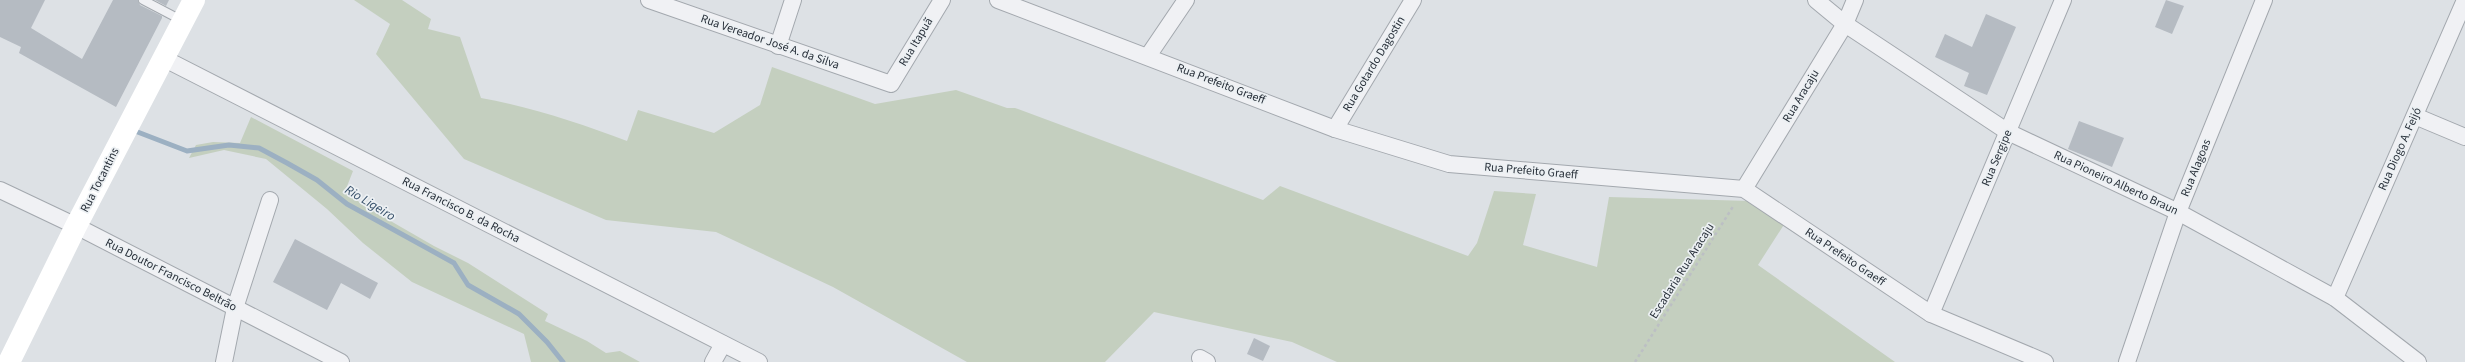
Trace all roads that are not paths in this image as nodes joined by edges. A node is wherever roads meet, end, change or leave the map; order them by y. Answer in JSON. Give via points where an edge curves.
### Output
{"nodes":[{"id":1,"x":143,"y":0,"type":"edge"},
{"id":2,"x":194,"y":0,"type":"edge"},
{"id":3,"x":649,"y":0,"type":"edge"},
{"id":4,"x":793,"y":0,"type":"edge"},
{"id":5,"x":942,"y":0,"type":"edge"},
{"id":6,"x":998,"y":0,"type":"edge"},
{"id":7,"x":1186,"y":0,"type":"edge"},
{"id":8,"x":1414,"y":0,"type":"edge"},
{"id":9,"x":1816,"y":0,"type":"edge"},
{"id":10,"x":1855,"y":0,"type":"edge"},
{"id":11,"x":2062,"y":0,"type":"edge"},
{"id":12,"x":2264,"y":0,"type":"edge"},
{"id":13,"x":2465,"y":0,"type":"edge"},
{"id":14,"x":183,"y":21,"type":"junction"},
{"id":15,"x":1845,"y":24,"type":"junction"},
{"id":16,"x":778,"y":46,"type":"junction"},
{"id":17,"x":1148,"y":56,"type":"junction"},
{"id":18,"x":163,"y":58,"type":"junction"},
{"id":19,"x":891,"y":84,"type":"joint"},
{"id":20,"x":2415,"y":116,"type":"junction"},
{"id":21,"x":1335,"y":128,"type":"junction"},
{"id":22,"x":2008,"y":132,"type":"junction"},
{"id":23,"x":2465,"y":137,"type":"edge"},
{"id":24,"x":1744,"y":189,"type":"junction"},
{"id":25,"x":0,"y":190,"type":"edge"},
{"id":26,"x":270,"y":200,"type":"dead end"},
{"id":27,"x":2178,"y":212,"type":"junction"},
{"id":28,"x":76,"y":226,"type":"junction"},
{"id":29,"x":2335,"y":298,"type":"junction"},
{"id":30,"x":235,"y":308,"type":"junction"},
{"id":31,"x":1931,"y":314,"type":"junction"},
{"id":32,"x":723,"y":344,"type":"junction"},
{"id":33,"x":9,"y":362,"type":"edge"},
{"id":34,"x":224,"y":362,"type":"edge"},
{"id":35,"x":341,"y":362,"type":"edge"},
{"id":36,"x":713,"y":362,"type":"edge"},
{"id":37,"x":759,"y":362,"type":"edge"},
{"id":38,"x":2045,"y":362,"type":"edge"},
{"id":39,"x":2127,"y":362,"type":"edge"},
{"id":40,"x":2418,"y":362,"type":"edge"}],
"edges":[{"from":1,"to":14,"type":"lane"},
{"from":2,"to":14,"type":"main road","name":"Rua Tocantins"},
{"from":3,"to":16,"type":"street","name":"Rua Vereador José A. da Silva"},
{"from":4,"to":16,"type":"street"},
{"from":5,"to":19,"type":"street","name":"Rua Itapuã"},
{"from":6,"to":17,"type":"street","name":"Rua Prefeito Graeff"},
{"from":7,"to":17,"type":"street"},
{"from":8,"to":21,"type":"street","name":"Rua Gotardo Dagostin"},
{"from":9,"to":15,"type":"street","name":"Rua Pioneiro Alberto Braun"},
{"from":10,"to":15,"type":"street","name":"Rua Aracaju"},
{"from":11,"to":22,"type":"street","name":"Rua Sergipe"},
{"from":12,"to":27,"type":"street","name":"Rua Alagoas"},
{"from":13,"to":20,"type":"street","name":"Rua Diogo A. Feijó"},
{"from":14,"to":18,"type":"main road","name":"Rua Tocantins"},
{"from":15,"to":22,"type":"street","name":"Rua Pioneiro Alberto Braun"},
{"from":15,"to":24,"type":"street","name":"Rua Aracaju"},
{"from":16,"to":19,"type":"street","name":"Rua Vereador José A. da Silva"},
{"from":17,"to":21,"type":"street","name":"Rua Prefeito Graeff"},
{"from":18,"to":28,"type":"main road","name":"Rua Tocantins"},
{"from":18,"to":32,"type":"street","name":"Rua Francisco B. da Rocha"},
{"from":20,"to":23,"type":"street"},
{"from":20,"to":29,"type":"street","name":"Rua Diogo A. Feijó"},
{"from":21,"to":24,"type":"street","name":"Rua Prefeito Graeff","via":[[1449,164]]},
{"from":22,"to":27,"type":"street","name":"Rua Pioneiro Alberto Braun"},
{"from":22,"to":31,"type":"street","name":"Rua Sergipe"},
{"from":24,"to":31,"type":"street","name":"Rua Prefeito Graeff"},
{"from":25,"to":28,"type":"street","name":"Rua Doutor Francisco Beltrão"},
{"from":26,"to":30,"type":"street"},
{"from":27,"to":29,"type":"street","name":"Rua Pioneiro Alberto Braun"},
{"from":27,"to":39,"type":"street","name":"Rua Alagoas"},
{"from":28,"to":30,"type":"street","name":"Rua Doutor Francisco Beltrão"},
{"from":28,"to":33,"type":"main road","name":"Rua Tocantins"},
{"from":29,"to":40,"type":"street","name":"Rua Pioneiro Alberto Braun"},
{"from":30,"to":34,"type":"street"},
{"from":30,"to":35,"type":"street","name":"Rua Doutor Francisco Beltrão"},
{"from":31,"to":38,"type":"street","name":"Rua Prefeito Graeff"},
{"from":32,"to":36,"type":"street"},
{"from":32,"to":37,"type":"street","name":"Rua Francisco B. da Rocha"}]}
